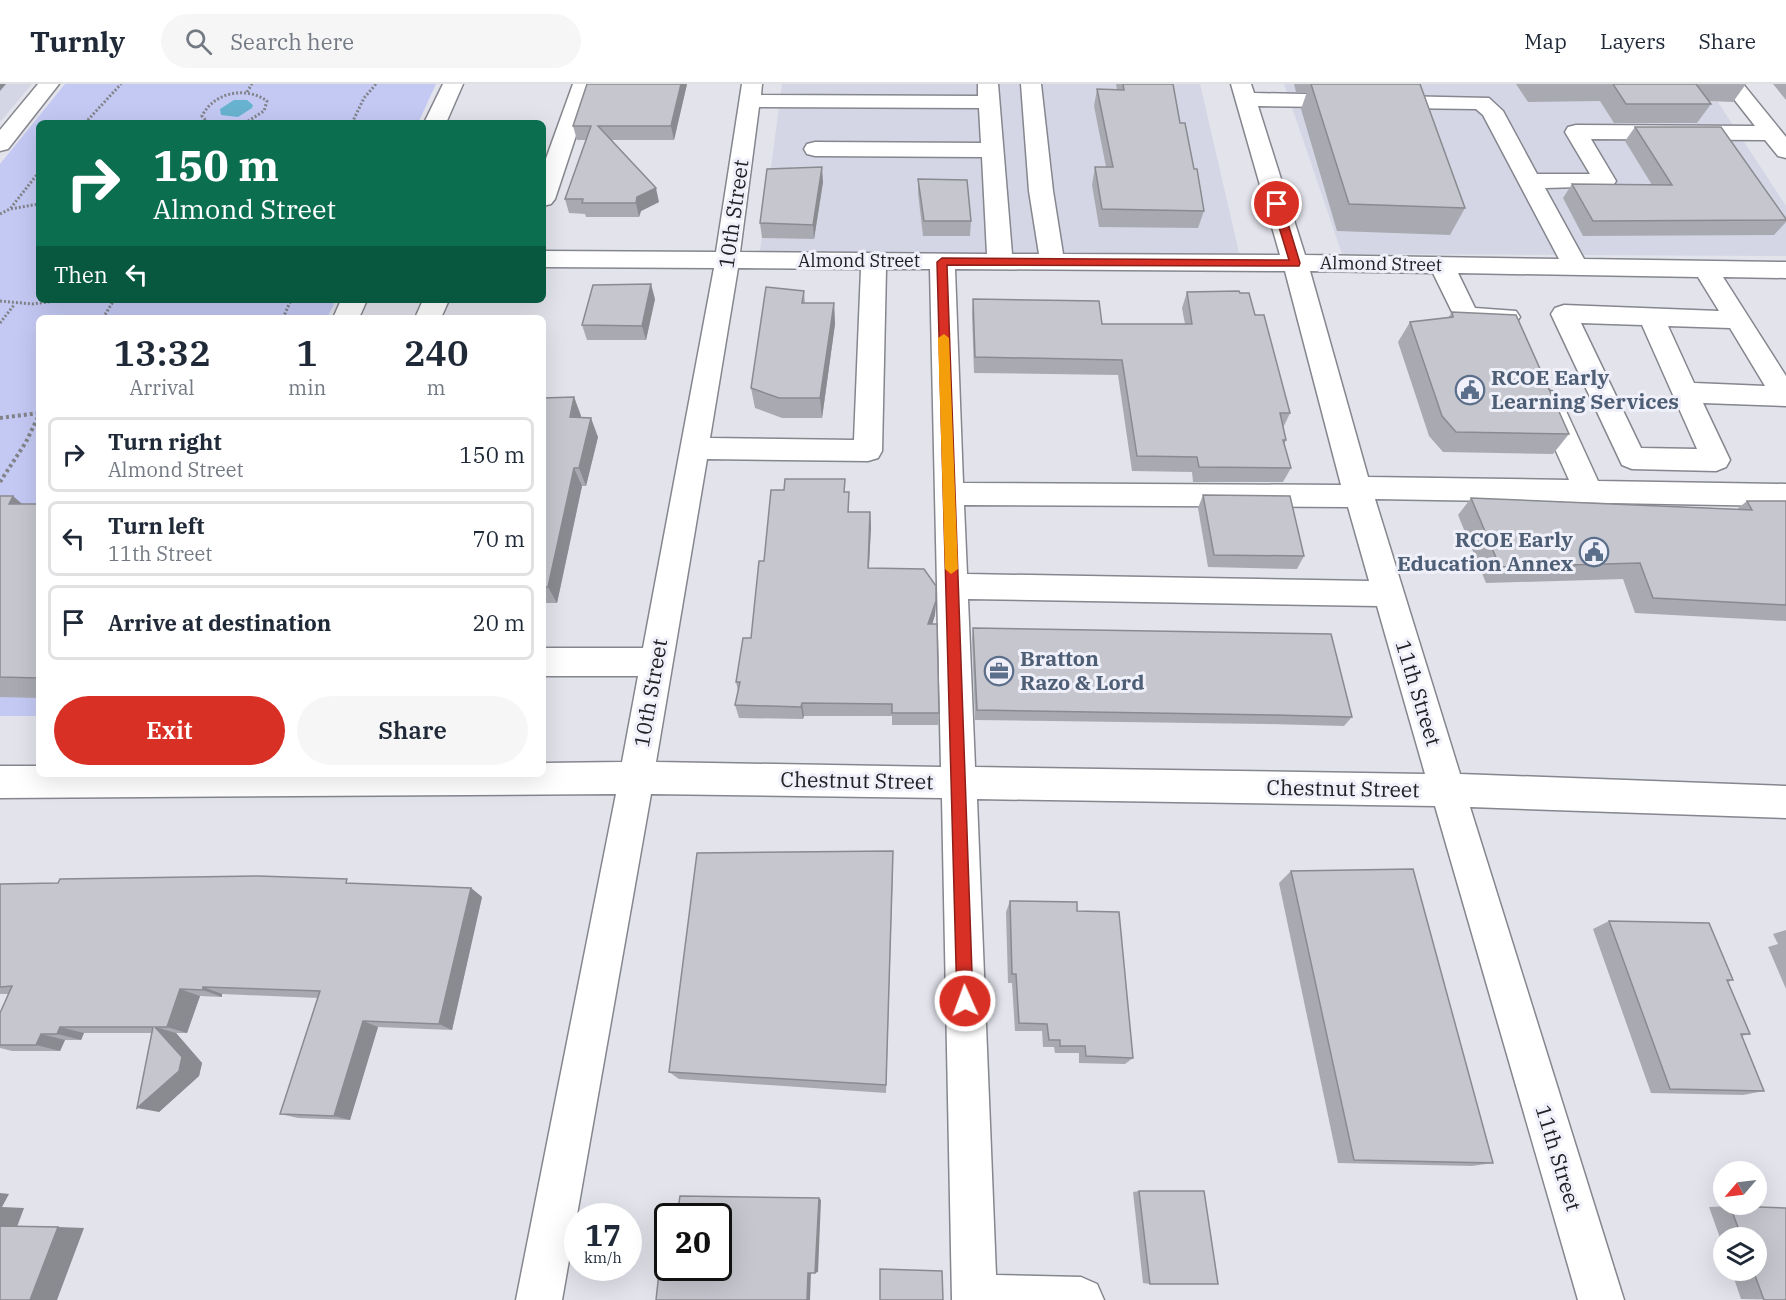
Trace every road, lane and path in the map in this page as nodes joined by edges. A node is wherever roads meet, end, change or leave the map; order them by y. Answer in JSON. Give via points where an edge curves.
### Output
{"nodes":[{"id":1,"x":49,"y":84,"type":"edge"},
{"id":2,"x":121,"y":84,"type":"edge"},
{"id":3,"x":252,"y":84,"type":"edge"},
{"id":4,"x":376,"y":84,"type":"edge"},
{"id":5,"x":453,"y":84,"type":"edge"},
{"id":6,"x":583,"y":84,"type":"edge"},
{"id":7,"x":1031,"y":84,"type":"edge"},
{"id":8,"x":1732,"y":84,"type":"edge"},
{"id":9,"x":248,"y":92,"type":"junction"},
{"id":10,"x":1244,"y":92,"type":"edge"},
{"id":11,"x":751,"y":93,"type":"edge"},
{"id":12,"x":989,"y":93,"type":"edge"},
{"id":13,"x":88,"y":120,"type":"edge"},
{"id":14,"x":205,"y":120,"type":"edge"},
{"id":15,"x":252,"y":120,"type":"edge"},
{"id":16,"x":353,"y":120,"type":"edge"},
{"id":17,"x":436,"y":120,"type":"edge"},
{"id":18,"x":1771,"y":122,"type":"edge"},
{"id":19,"x":0,"y":144,"type":"edge"},
{"id":20,"x":815,"y":149,"type":"dead end"},
{"id":21,"x":992,"y":150,"type":"junction"},
{"id":22,"x":1786,"y":151,"type":"edge"},
{"id":23,"x":36,"y":176,"type":"edge"},
{"id":24,"x":1530,"y":181,"type":"junction"},
{"id":25,"x":546,"y":190,"type":"edge"},
{"id":26,"x":36,"y":205,"type":"edge"},
{"id":27,"x":10,"y":209,"type":"junction"},
{"id":28,"x":0,"y":214,"type":"edge"},
{"id":29,"x":546,"y":259,"type":"edge"},
{"id":30,"x":727,"y":261,"type":"junction"},
{"id":31,"x":874,"y":261,"type":"junction"},
{"id":32,"x":942,"y":262,"type":"junction"},
{"id":33,"x":1000,"y":262,"type":"junction"},
{"id":34,"x":1052,"y":262,"type":"junction"},
{"id":35,"x":1295,"y":263,"type":"junction"},
{"id":36,"x":1442,"y":265,"type":"junction"},
{"id":37,"x":1576,"y":267,"type":"junction"},
{"id":38,"x":1706,"y":269,"type":"junction"},
{"id":39,"x":1786,"y":270,"type":"edge"},
{"id":40,"x":0,"y":301,"type":"edge"},
{"id":41,"x":52,"y":303,"type":"edge"},
{"id":42,"x":14,"y":304,"type":"junction"},
{"id":43,"x":1651,"y":316,"type":"junction"},
{"id":44,"x":1738,"y":320,"type":"junction"},
{"id":45,"x":0,"y":323,"type":"edge"},
{"id":46,"x":1519,"y":337,"type":"edge"},
{"id":47,"x":1538,"y":378,"type":"edge"},
{"id":48,"x":1685,"y":392,"type":"junction"},
{"id":49,"x":36,"y":414,"type":"edge"},
{"id":50,"x":0,"y":418,"type":"edge"},
{"id":51,"x":36,"y":420,"type":"edge"},
{"id":52,"x":694,"y":447,"type":"junction"},
{"id":53,"x":0,"y":482,"type":"edge"},
{"id":54,"x":1358,"y":492,"type":"junction"},
{"id":55,"x":1589,"y":492,"type":"junction"},
{"id":56,"x":949,"y":494,"type":"junction"},
{"id":57,"x":1786,"y":495,"type":"edge"},
{"id":58,"x":952,"y":585,"type":"junction"},
{"id":59,"x":1388,"y":594,"type":"junction"},
{"id":60,"x":546,"y":662,"type":"edge"},
{"id":61,"x":656,"y":662,"type":"junction"},
{"id":62,"x":230,"y":777,"type":"edge"},
{"id":63,"x":132,"y":778,"type":"edge"},
{"id":64,"x":636,"y":778,"type":"junction"},
{"id":65,"x":0,"y":782,"type":"edge"},
{"id":66,"x":958,"y":783,"type":"junction"},
{"id":67,"x":1446,"y":790,"type":"junction"},
{"id":68,"x":1786,"y":802,"type":"edge"},
{"id":69,"x":975,"y":1298,"type":"edge"},
{"id":70,"x":539,"y":1300,"type":"edge"},
{"id":71,"x":1082,"y":1300,"type":"edge"},
{"id":72,"x":1601,"y":1300,"type":"edge"}],
"edges":[{"from":1,"to":19,"type":"street"},
{"from":2,"to":13,"type":"path"},
{"from":3,"to":9,"type":"path"},
{"from":4,"to":16,"type":"path"},
{"from":5,"to":17,"type":"street"},
{"from":6,"to":25,"type":"street"},
{"from":7,"to":34,"type":"street"},
{"from":8,"to":18,"type":"street"},
{"from":9,"to":14,"type":"path","via":[[226,95],[208,105],[202,116]]},
{"from":9,"to":15,"type":"path","via":[[263,96],[267,106]]},
{"from":10,"to":24,"type":"street","via":[[1481,103],[1492,111]]},
{"from":10,"to":35,"type":"street","name":"11th Street"},
{"from":11,"to":12,"type":"street"},
{"from":11,"to":30,"type":"street","name":"10th Street"},
{"from":12,"to":21,"type":"street"},
{"from":18,"to":22,"type":"street"},
{"from":18,"to":24,"type":"street","via":[[1576,132],[1605,181]]},
{"from":20,"to":21,"type":"street"},
{"from":21,"to":33,"type":"street"},
{"from":23,"to":27,"type":"path"},
{"from":24,"to":37,"type":"street"},
{"from":26,"to":27,"type":"path"},
{"from":27,"to":28,"type":"path"},
{"from":29,"to":30,"type":"street","name":"Almond Street"},
{"from":30,"to":31,"type":"street","name":"Almond Street"},
{"from":30,"to":52,"type":"street","name":"10th Street"},
{"from":31,"to":32,"type":"street","name":"Almond Street"},
{"from":31,"to":52,"type":"street","via":[[868,450]]},
{"from":32,"to":33,"type":"street","name":"Almond Street"},
{"from":32,"to":56,"type":"street"},
{"from":33,"to":34,"type":"street","name":"Almond Street"},
{"from":34,"to":35,"type":"street","name":"Almond Street"},
{"from":35,"to":36,"type":"street","name":"Almond Street"},
{"from":35,"to":54,"type":"street","name":"11th Street"},
{"from":36,"to":37,"type":"street","name":"Almond Street"},
{"from":36,"to":46,"type":"street","via":[[1466,316],[1509,317]]},
{"from":37,"to":38,"type":"street","name":"Almond Street"},
{"from":38,"to":39,"type":"street","name":"Almond Street"},
{"from":38,"to":44,"type":"street"},
{"from":40,"to":42,"type":"path"},
{"from":41,"to":42,"type":"path"},
{"from":42,"to":45,"type":"path"},
{"from":43,"to":44,"type":"street"},
{"from":43,"to":48,"type":"street"},
{"from":43,"to":48,"type":"street","via":[[1564,314],[1632,458],[1716,460]]},
{"from":44,"to":48,"type":"street","via":[[1785,397]]},
{"from":47,"to":55,"type":"street"},
{"from":49,"to":50,"type":"path"},
{"from":51,"to":53,"type":"path"},
{"from":52,"to":61,"type":"street","name":"10th Street"},
{"from":54,"to":55,"type":"street"},
{"from":54,"to":56,"type":"street"},
{"from":54,"to":59,"type":"street","name":"11th Street"},
{"from":55,"to":57,"type":"street"},
{"from":56,"to":58,"type":"street"},
{"from":58,"to":59,"type":"street"},
{"from":58,"to":66,"type":"street"},
{"from":59,"to":67,"type":"street","name":"11th Street"},
{"from":60,"to":61,"type":"street"},
{"from":61,"to":64,"type":"street","name":"10th Street"},
{"from":62,"to":63,"type":"street","name":"Chestnut Street"},
{"from":62,"to":64,"type":"street","name":"Chestnut Street"},
{"from":63,"to":65,"type":"street","name":"Chestnut Street"},
{"from":64,"to":66,"type":"street","name":"Chestnut Street"},
{"from":64,"to":70,"type":"street","name":"10th Street"},
{"from":66,"to":67,"type":"street","name":"Chestnut Street"},
{"from":66,"to":69,"type":"street"},
{"from":67,"to":68,"type":"street","name":"Chestnut Street"},
{"from":67,"to":72,"type":"street","name":"11th Street"},
{"from":69,"to":71,"type":"street"}]}
